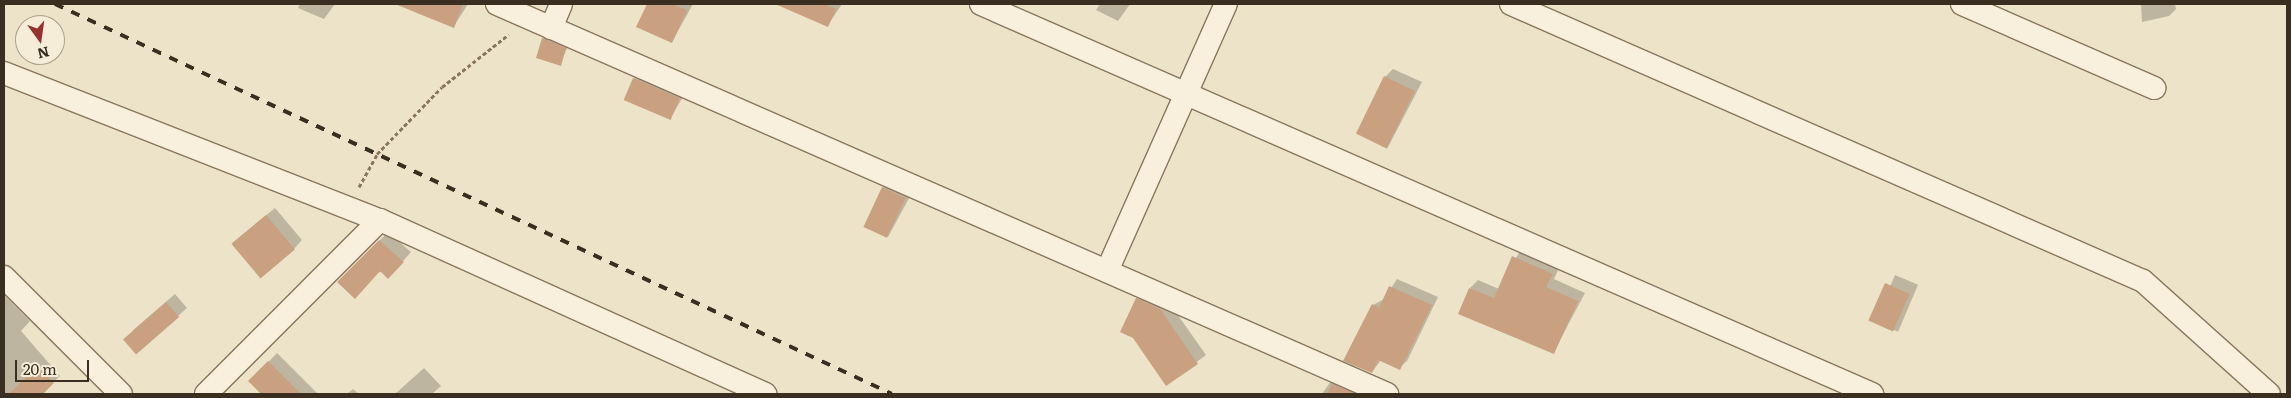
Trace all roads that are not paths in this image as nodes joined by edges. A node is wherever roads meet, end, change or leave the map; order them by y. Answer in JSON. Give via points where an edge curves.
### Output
{"nodes":[{"id":1,"x":497,"y":4,"type":"edge"},
{"id":2,"x":561,"y":4,"type":"edge"},
{"id":3,"x":982,"y":4,"type":"edge"},
{"id":4,"x":1226,"y":4,"type":"edge"},
{"id":5,"x":1511,"y":4,"type":"edge"},
{"id":6,"x":1962,"y":4,"type":"edge"},
{"id":7,"x":551,"y":28,"type":"junction"},
{"id":8,"x":4,"y":73,"type":"edge"},
{"id":9,"x":2154,"y":88,"type":"dead end"},
{"id":10,"x":1186,"y":94,"type":"junction"},
{"id":11,"x":380,"y":220,"type":"junction"},
{"id":12,"x":1107,"y":271,"type":"junction"},
{"id":13,"x":4,"y":277,"type":"edge"},
{"id":14,"x":121,"y":394,"type":"edge"},
{"id":15,"x":206,"y":394,"type":"edge"},
{"id":16,"x":766,"y":394,"type":"edge"},
{"id":17,"x":1387,"y":394,"type":"edge"},
{"id":18,"x":1872,"y":394,"type":"edge"},
{"id":19,"x":2269,"y":394,"type":"edge"}],
"edges":[{"from":1,"to":7,"type":"street"},
{"from":2,"to":7,"type":"street"},
{"from":3,"to":10,"type":"street"},
{"from":4,"to":10,"type":"street"},
{"from":5,"to":19,"type":"street","via":[[2143,281]]},
{"from":6,"to":9,"type":"street"},
{"from":7,"to":12,"type":"street"},
{"from":8,"to":11,"type":"street"},
{"from":10,"to":12,"type":"street"},
{"from":10,"to":18,"type":"street"},
{"from":11,"to":15,"type":"street"},
{"from":11,"to":16,"type":"street"},
{"from":12,"to":17,"type":"street"},
{"from":13,"to":14,"type":"street"}]}
